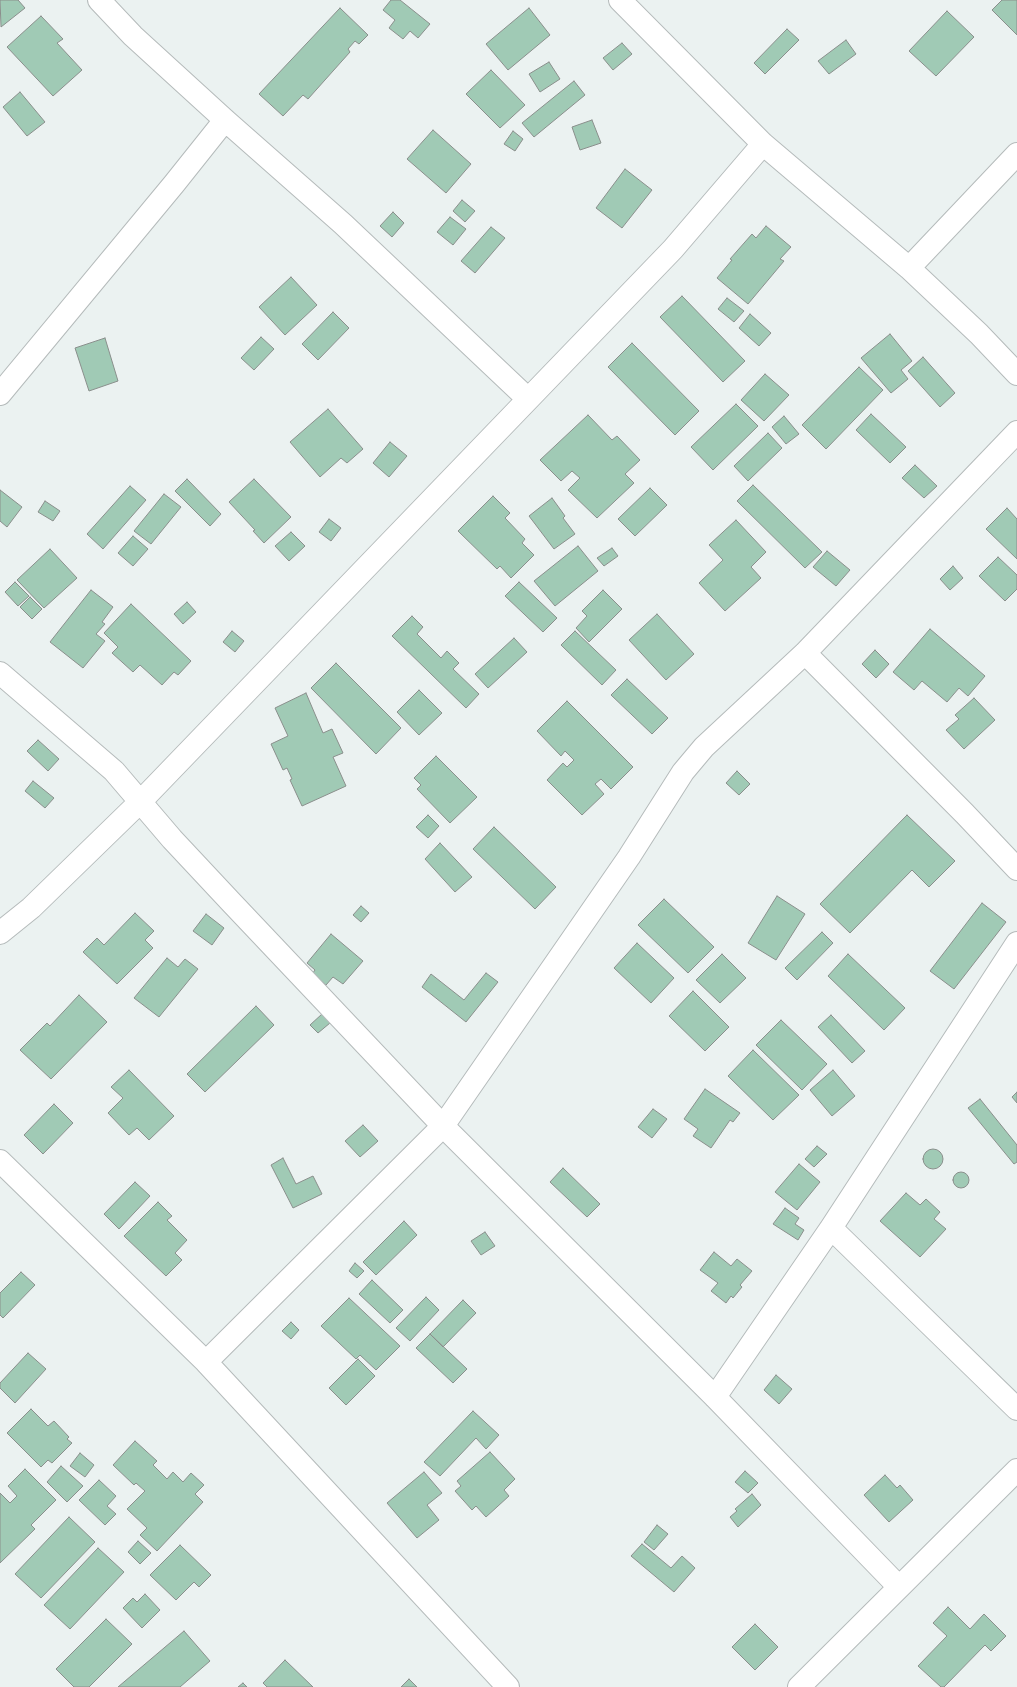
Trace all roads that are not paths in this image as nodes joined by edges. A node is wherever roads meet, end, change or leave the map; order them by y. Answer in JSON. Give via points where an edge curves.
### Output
{"nodes":[{"id":1,"x":99,"y":0,"type":"edge"},
{"id":2,"x":620,"y":0,"type":"edge"},
{"id":3,"x":224,"y":120,"type":"junction"},
{"id":4,"x":763,"y":144,"type":"junction"},
{"id":5,"x":1017,"y":154,"type":"edge"},
{"id":6,"x":909,"y":268,"type":"junction"},
{"id":7,"x":1017,"y":374,"type":"edge"},
{"id":8,"x":0,"y":394,"type":"edge"},
{"id":9,"x":528,"y":399,"type":"junction"},
{"id":10,"x":1017,"y":432,"type":"edge"},
{"id":11,"x":805,"y":653,"type":"junction"},
{"id":12,"x":0,"y":673,"type":"edge"},
{"id":13,"x":141,"y":801,"type":"junction"},
{"id":14,"x":1017,"y":869,"type":"edge"},
{"id":15,"x":0,"y":933,"type":"edge"},
{"id":16,"x":1017,"y":943,"type":"edge"},
{"id":17,"x":443,"y":1126,"type":"junction"},
{"id":18,"x":0,"y":1161,"type":"edge"},
{"id":19,"x":831,"y":1228,"type":"junction"},
{"id":20,"x":206,"y":1362,"type":"junction"},
{"id":21,"x":715,"y":1397,"type":"junction"},
{"id":22,"x":1017,"y":1409,"type":"edge"},
{"id":23,"x":1017,"y":1470,"type":"edge"},
{"id":24,"x":899,"y":1587,"type":"junction"},
{"id":25,"x":508,"y":1687,"type":"edge"},
{"id":26,"x":799,"y":1687,"type":"edge"}],
"edges":[{"from":1,"to":3,"type":"street","via":[[133,36]]},
{"from":2,"to":4,"type":"street"},
{"from":3,"to":8,"type":"street"},
{"from":3,"to":9,"type":"street","via":[[343,224]]},
{"from":4,"to":6,"type":"street"},
{"from":4,"to":9,"type":"street","via":[[672,248]]},
{"from":5,"to":6,"type":"street"},
{"from":6,"to":7,"type":"street"},
{"from":9,"to":13,"type":"street"},
{"from":10,"to":11,"type":"street"},
{"from":11,"to":14,"type":"street"},
{"from":11,"to":17,"type":"street","via":[[704,747],[683,772],[629,857]]},
{"from":12,"to":13,"type":"street","via":[[114,771]]},
{"from":13,"to":15,"type":"street","via":[[31,908]]},
{"from":13,"to":17,"type":"street","via":[[224,895]]},
{"from":16,"to":19,"type":"street"},
{"from":17,"to":20,"type":"street"},
{"from":17,"to":21,"type":"street"},
{"from":18,"to":20,"type":"street"},
{"from":19,"to":21,"type":"street"},
{"from":19,"to":22,"type":"street"},
{"from":20,"to":25,"type":"street"},
{"from":21,"to":24,"type":"street"},
{"from":23,"to":24,"type":"street"},
{"from":24,"to":26,"type":"street"}]}
